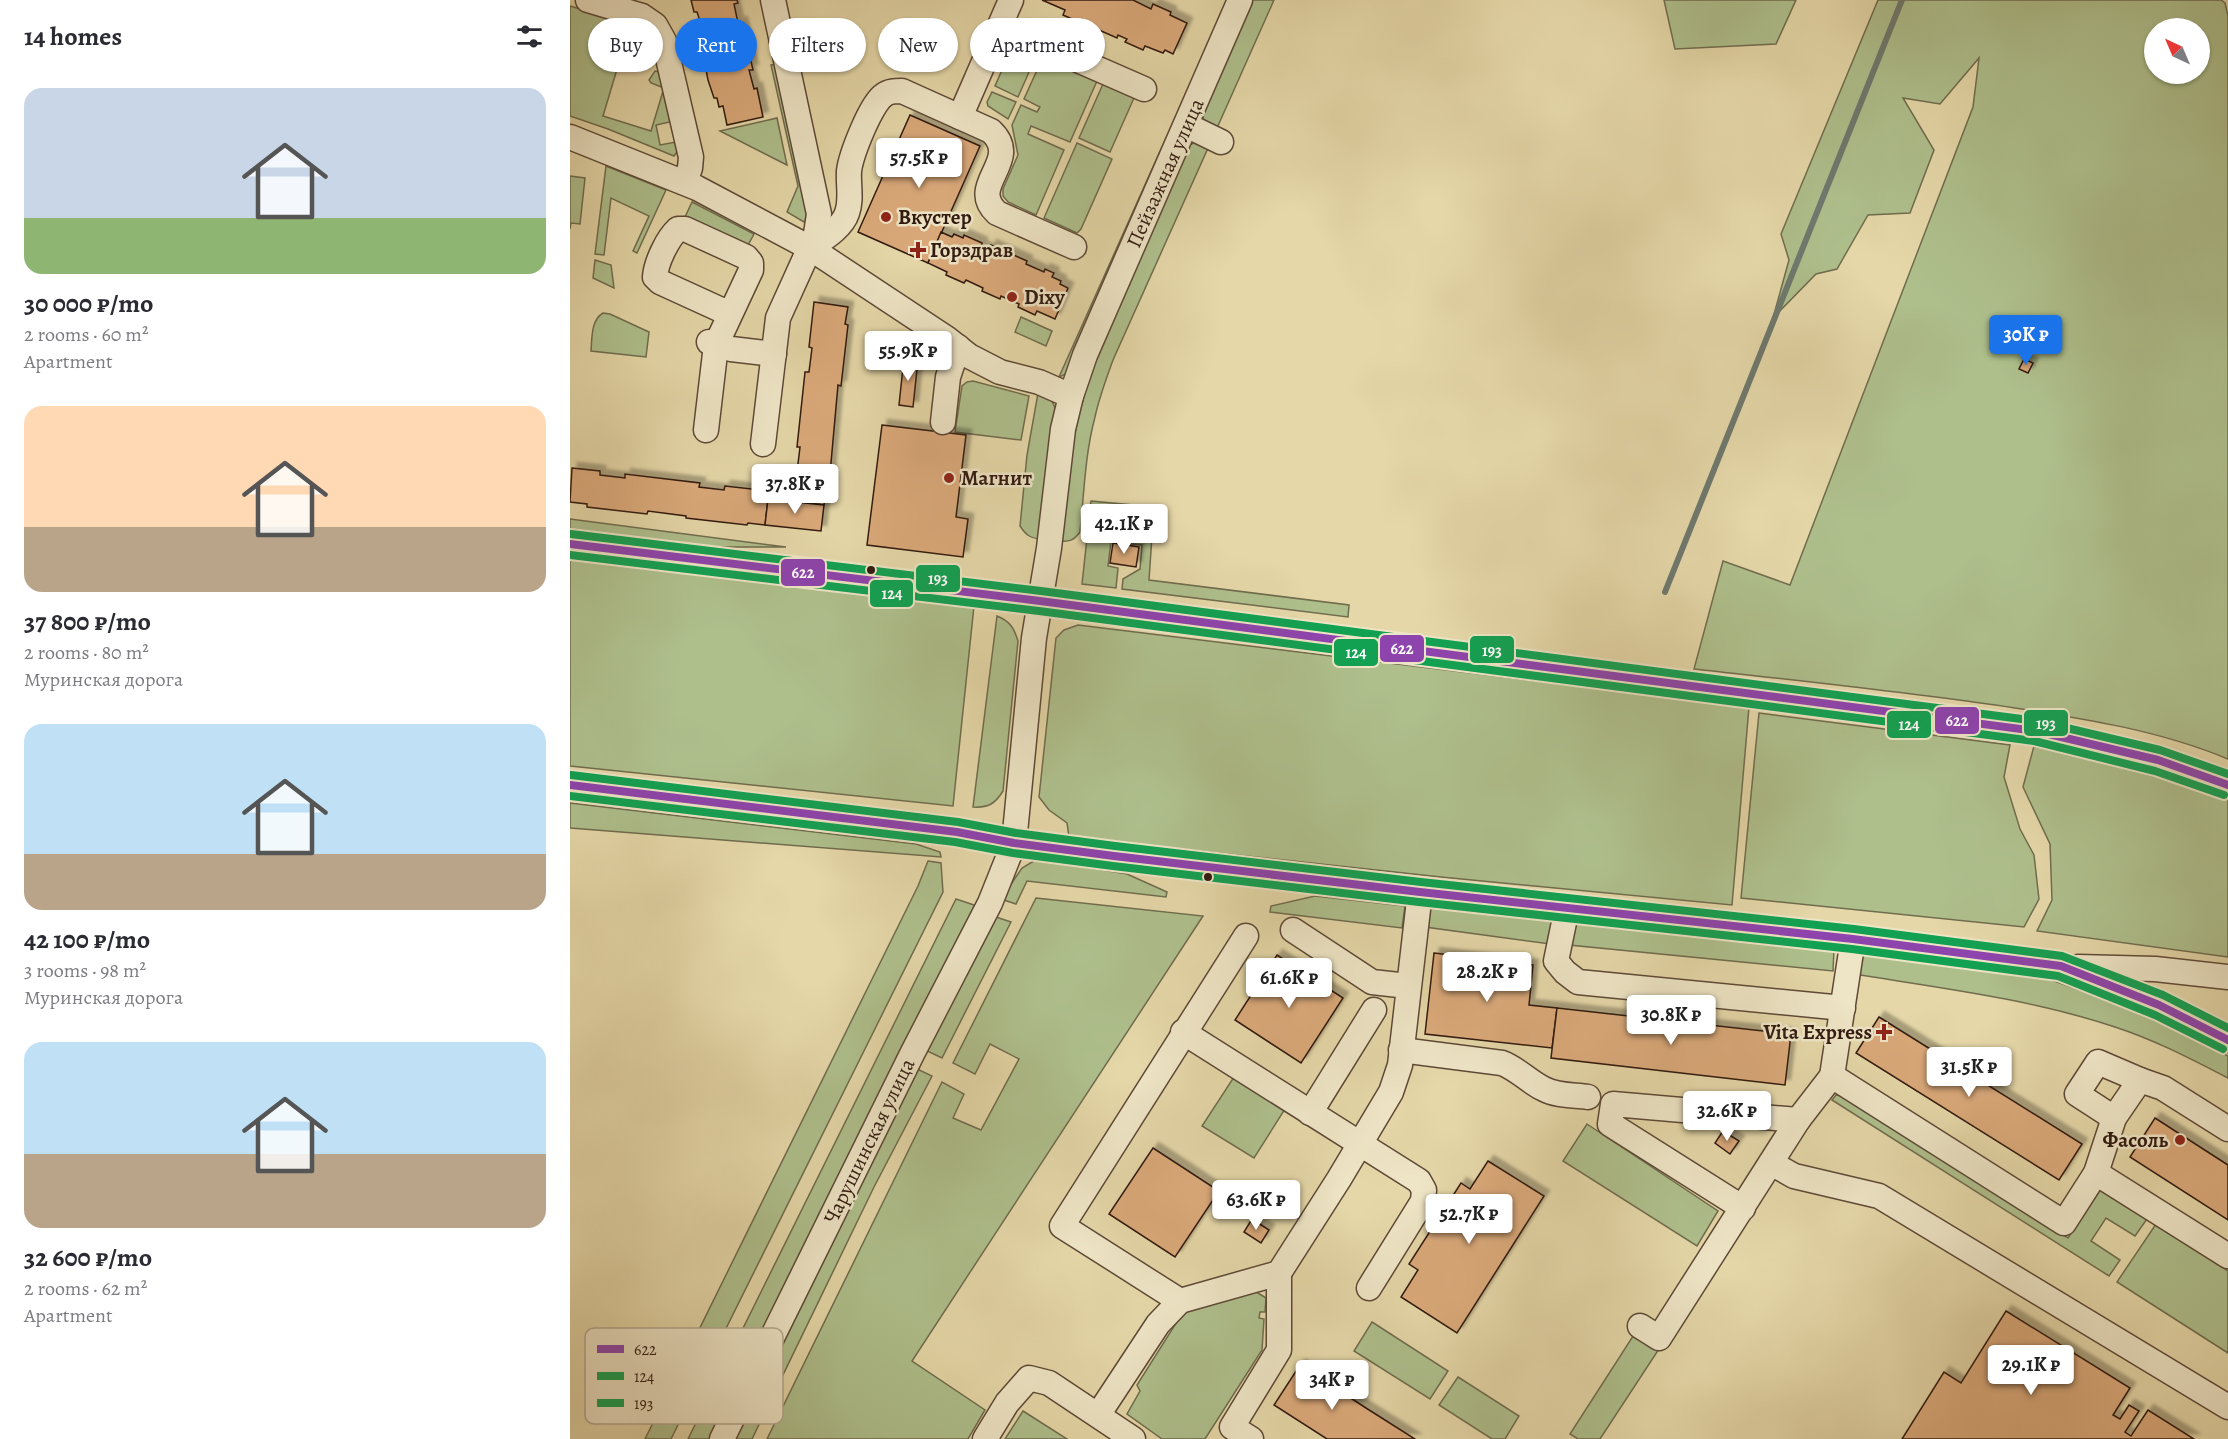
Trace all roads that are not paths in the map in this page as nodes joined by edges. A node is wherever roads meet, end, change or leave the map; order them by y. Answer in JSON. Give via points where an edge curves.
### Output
{"nodes":[{"id":1,"x":588,"y":0,"type":"edge"},
{"id":2,"x":773,"y":0,"type":"edge"},
{"id":3,"x":1011,"y":0,"type":"edge"},
{"id":4,"x":1240,"y":0,"type":"edge"},
{"id":5,"x":1003,"y":18,"type":"edge"},
{"id":6,"x":980,"y":72,"type":"edge"},
{"id":7,"x":1105,"y":72,"type":"edge"},
{"id":8,"x":1144,"y":89,"type":"dead end"},
{"id":9,"x":960,"y":117,"type":"junction"},
{"id":10,"x":1186,"y":125,"type":"junction"},
{"id":11,"x":570,"y":137,"type":"edge"},
{"id":12,"x":1221,"y":142,"type":"dead end"},
{"id":13,"x":685,"y":182,"type":"junction"},
{"id":14,"x":1074,"y":247,"type":"dead end"},
{"id":15,"x":810,"y":248,"type":"junction"},
{"id":16,"x":730,"y":315,"type":"dead end"},
{"id":17,"x":713,"y":343,"type":"junction"},
{"id":18,"x":958,"y":347,"type":"junction"},
{"id":19,"x":774,"y":354,"type":"junction"},
{"id":20,"x":1071,"y":396,"type":"junction"},
{"id":21,"x":942,"y":422,"type":"dead end"},
{"id":22,"x":706,"y":430,"type":"dead end"},
{"id":23,"x":764,"y":444,"type":"dead end"},
{"id":24,"x":570,"y":544,"type":"edge"},
{"id":25,"x":1040,"y":601,"type":"junction"},
{"id":26,"x":2228,"y":784,"type":"edge"},
{"id":27,"x":570,"y":785,"type":"edge"},
{"id":28,"x":1014,"y":843,"type":"junction"},
{"id":29,"x":1420,"y":892,"type":"junction"},
{"id":30,"x":1567,"y":908,"type":"junction"},
{"id":31,"x":1293,"y":930,"type":"dead end"},
{"id":32,"x":1246,"y":936,"type":"dead end"},
{"id":33,"x":1853,"y":939,"type":"junction"},
{"id":34,"x":2061,"y":966,"type":"junction"},
{"id":35,"x":2228,"y":976,"type":"edge"},
{"id":36,"x":1408,"y":986,"type":"junction"},
{"id":37,"x":1843,"y":1008,"type":"junction"},
{"id":38,"x":1374,"y":1010,"type":"dead end"},
{"id":39,"x":1183,"y":1032,"type":"junction"},
{"id":40,"x":2228,"y":1040,"type":"edge"},
{"id":41,"x":1401,"y":1050,"type":"junction"},
{"id":42,"x":1832,"y":1076,"type":"junction"},
{"id":43,"x":2140,"y":1080,"type":"junction"},
{"id":44,"x":1588,"y":1097,"type":"dead end"},
{"id":45,"x":1311,"y":1113,"type":"junction"},
{"id":46,"x":2115,"y":1118,"type":"junction"},
{"id":47,"x":1798,"y":1120,"type":"junction"},
{"id":48,"x":2228,"y":1129,"type":"edge"},
{"id":49,"x":1360,"y":1144,"type":"junction"},
{"id":50,"x":1771,"y":1163,"type":"junction"},
{"id":51,"x":2096,"y":1173,"type":"junction"},
{"id":52,"x":1743,"y":1208,"type":"junction"},
{"id":53,"x":2228,"y":1256,"type":"edge"},
{"id":54,"x":1279,"y":1273,"type":"junction"},
{"id":55,"x":1369,"y":1288,"type":"dead end"},
{"id":56,"x":1180,"y":1301,"type":"junction"},
{"id":57,"x":1640,"y":1326,"type":"dead end"},
{"id":58,"x":777,"y":1328,"type":"edge"},
{"id":59,"x":2228,"y":1407,"type":"edge"},
{"id":60,"x":1098,"y":1415,"type":"junction"},
{"id":61,"x":729,"y":1424,"type":"edge"},
{"id":62,"x":1235,"y":1435,"type":"edge"},
{"id":63,"x":722,"y":1439,"type":"edge"},
{"id":64,"x":985,"y":1439,"type":"edge"},
{"id":65,"x":1133,"y":1439,"type":"edge"}],
"edges":[{"from":1,"to":13,"type":"street","via":[[642,16],[655,25],[664,41],[691,157]]},
{"from":2,"to":15,"type":"street","via":[[819,214]]},
{"from":3,"to":5,"type":"street"},
{"from":4,"to":10,"type":"street","name":"Пейзажная улица"},
{"from":6,"to":9,"type":"street"},
{"from":7,"to":8,"type":"street"},
{"from":9,"to":14,"type":"street","via":[[991,130],[1002,147],[987,189],[990,207]]},
{"from":9,"to":15,"type":"street","via":[[902,91],[882,95],[852,156],[846,216]]},
{"from":10,"to":12,"type":"street"},
{"from":10,"to":20,"type":"street","name":"Пейзажная улица","via":[[1085,355]]},
{"from":11,"to":13,"type":"street"},
{"from":13,"to":15,"type":"street"},
{"from":15,"to":18,"type":"street"},
{"from":15,"to":19,"type":"street","via":[[778,318]]},
{"from":16,"to":17,"type":"street"},
{"from":17,"to":19,"type":"street"},
{"from":17,"to":22,"type":"street"},
{"from":18,"to":20,"type":"street","via":[[1000,372],[1039,382]]},
{"from":18,"to":21,"type":"street","via":[[948,376]]},
{"from":19,"to":23,"type":"street"},
{"from":20,"to":25,"type":"street","name":"Пейзажная улица"},
{"from":24,"to":25,"type":"street"},
{"from":25,"to":26,"type":"street","via":[[2036,731],[2155,760]]},
{"from":25,"to":28,"type":"street","name":"Пейзажная улица"},
{"from":27,"to":28,"type":"street","via":[[957,832]]},
{"from":28,"to":29,"type":"street"},
{"from":28,"to":58,"type":"street","name":"Чарушинская улица","via":[[990,903]]},
{"from":29,"to":30,"type":"street"},
{"from":29,"to":36,"type":"street"},
{"from":30,"to":33,"type":"street"},
{"from":30,"to":37,"type":"street","via":[[1556,961],[1578,982]]},
{"from":31,"to":36,"type":"street","via":[[1372,982]]},
{"from":32,"to":39,"type":"street"},
{"from":33,"to":34,"type":"street"},
{"from":33,"to":37,"type":"street"},
{"from":34,"to":35,"type":"street"},
{"from":34,"to":40,"type":"street","via":[[2159,1005]]},
{"from":36,"to":41,"type":"street"},
{"from":37,"to":42,"type":"street"},
{"from":38,"to":45,"type":"street"},
{"from":39,"to":45,"type":"street"},
{"from":39,"to":56,"type":"street","via":[[1062,1226]]},
{"from":41,"to":44,"type":"street","via":[[1502,1063],[1543,1089]]},
{"from":41,"to":49,"type":"street","via":[[1391,1092]]},
{"from":42,"to":47,"type":"street"},
{"from":42,"to":51,"type":"street","via":[[2064,1223]]},
{"from":43,"to":46,"type":"street"},
{"from":43,"to":46,"type":"street","via":[[2098,1062],[2078,1094]]},
{"from":43,"to":48,"type":"street","via":[[2163,1088]]},
{"from":45,"to":49,"type":"street"},
{"from":46,"to":51,"type":"street"},
{"from":47,"to":50,"type":"street"},
{"from":47,"to":52,"type":"street","via":[[1614,1104],[1610,1124]]},
{"from":49,"to":54,"type":"street"},
{"from":49,"to":55,"type":"street","via":[[1419,1181],[1424,1190],[1423,1201]]},
{"from":50,"to":52,"type":"street"},
{"from":50,"to":59,"type":"street","via":[[1794,1176],[1879,1196]]},
{"from":51,"to":53,"type":"street"},
{"from":52,"to":57,"type":"street","via":[[1659,1338]]},
{"from":54,"to":56,"type":"street"},
{"from":54,"to":62,"type":"street","via":[[1279,1350]]},
{"from":56,"to":60,"type":"street","via":[[1158,1324]]},
{"from":60,"to":64,"type":"street","via":[[1049,1383],[1029,1378],[1007,1403]]},
{"from":60,"to":65,"type":"street"},
{"from":61,"to":63,"type":"street","name":"Чарушинская улица"}]}
